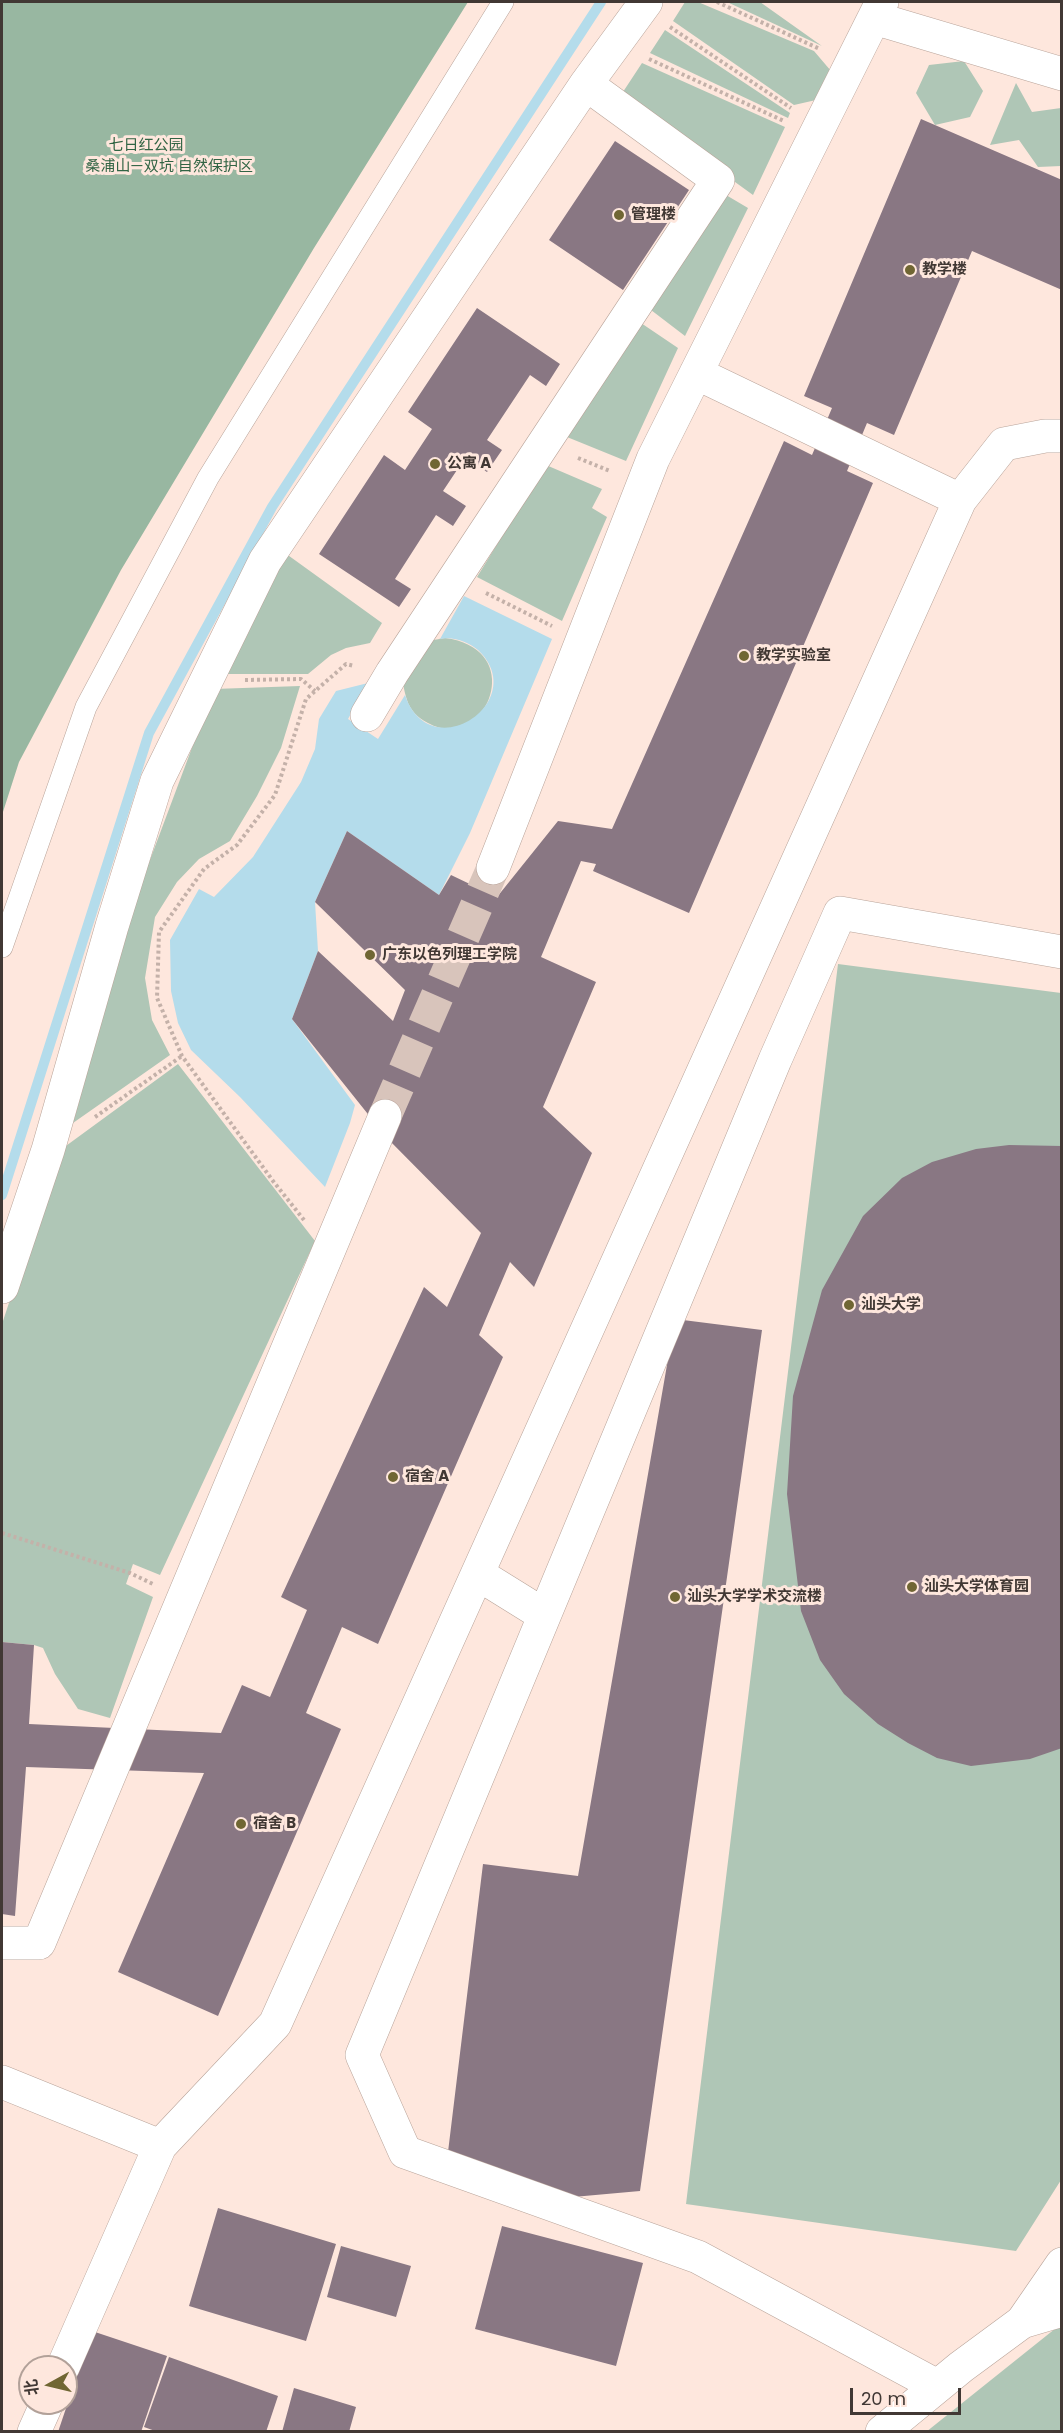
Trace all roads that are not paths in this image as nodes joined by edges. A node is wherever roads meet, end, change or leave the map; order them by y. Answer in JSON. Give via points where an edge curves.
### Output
{"nodes":[{"id":1,"x":503,"y":2,"type":"edge"},
{"id":2,"x":644,"y":4,"type":"edge"},
{"id":3,"x":878,"y":10,"type":"edge"},
{"id":4,"x":1062,"y":74,"type":"edge"},
{"id":5,"x":586,"y":84,"type":"junction"},
{"id":6,"x":696,"y":373,"type":"junction"},
{"id":7,"x":1062,"y":436,"type":"edge"},
{"id":8,"x":960,"y":500,"type":"junction"},
{"id":9,"x":367,"y":715,"type":"dead end"},
{"id":10,"x":493,"y":868,"type":"tunnel mouth"},
{"id":11,"x":2,"y":947,"type":"edge"},
{"id":12,"x":1062,"y":952,"type":"edge"},
{"id":13,"x":386,"y":1116,"type":"tunnel mouth"},
{"id":14,"x":2,"y":1287,"type":"edge"},
{"id":15,"x":478,"y":1574,"type":"junction"},
{"id":16,"x":544,"y":1615,"type":"junction"},
{"id":17,"x":2,"y":1943,"type":"edge"},
{"id":18,"x":2,"y":2082,"type":"edge"},
{"id":19,"x":160,"y":2146,"type":"junction"},
{"id":20,"x":1062,"y":2265,"type":"edge"},
{"id":21,"x":1062,"y":2310,"type":"edge"},
{"id":22,"x":1022,"y":2322,"type":"junction"},
{"id":23,"x":68,"y":2355,"type":"edge"},
{"id":24,"x":937,"y":2386,"type":"junction"},
{"id":25,"x":42,"y":2415,"type":"edge"},
{"id":26,"x":34,"y":2432,"type":"edge"},
{"id":27,"x":882,"y":2432,"type":"edge"}],
"edges":[{"from":1,"to":11,"type":"lane","via":[[208,478],[86,707]]},
{"from":2,"to":5,"type":"street"},
{"from":3,"to":4,"type":"street"},
{"from":3,"to":6,"type":"street"},
{"from":5,"to":9,"type":"street","via":[[718,180]]},
{"from":5,"to":14,"type":"street","via":[[265,561],[157,781],[48,1150]]},
{"from":6,"to":8,"type":"street"},
{"from":6,"to":10,"type":"street","via":[[653,459]]},
{"from":7,"to":8,"type":"street","via":[[1004,444]]},
{"from":8,"to":15,"type":"street"},
{"from":12,"to":16,"type":"street","via":[[840,913]]},
{"from":13,"to":17,"type":"street","via":[[39,1943]]},
{"from":15,"to":16,"type":"street"},
{"from":15,"to":19,"type":"street","via":[[275,2024]]},
{"from":16,"to":24,"type":"street","via":[[362,2055],[405,2152],[698,2257]]},
{"from":18,"to":19,"type":"street"},
{"from":19,"to":23,"type":"street"},
{"from":20,"to":22,"type":"street"},
{"from":21,"to":22,"type":"street"},
{"from":22,"to":24,"type":"street"},
{"from":24,"to":27,"type":"street"},
{"from":25,"to":26,"type":"street"}]}
